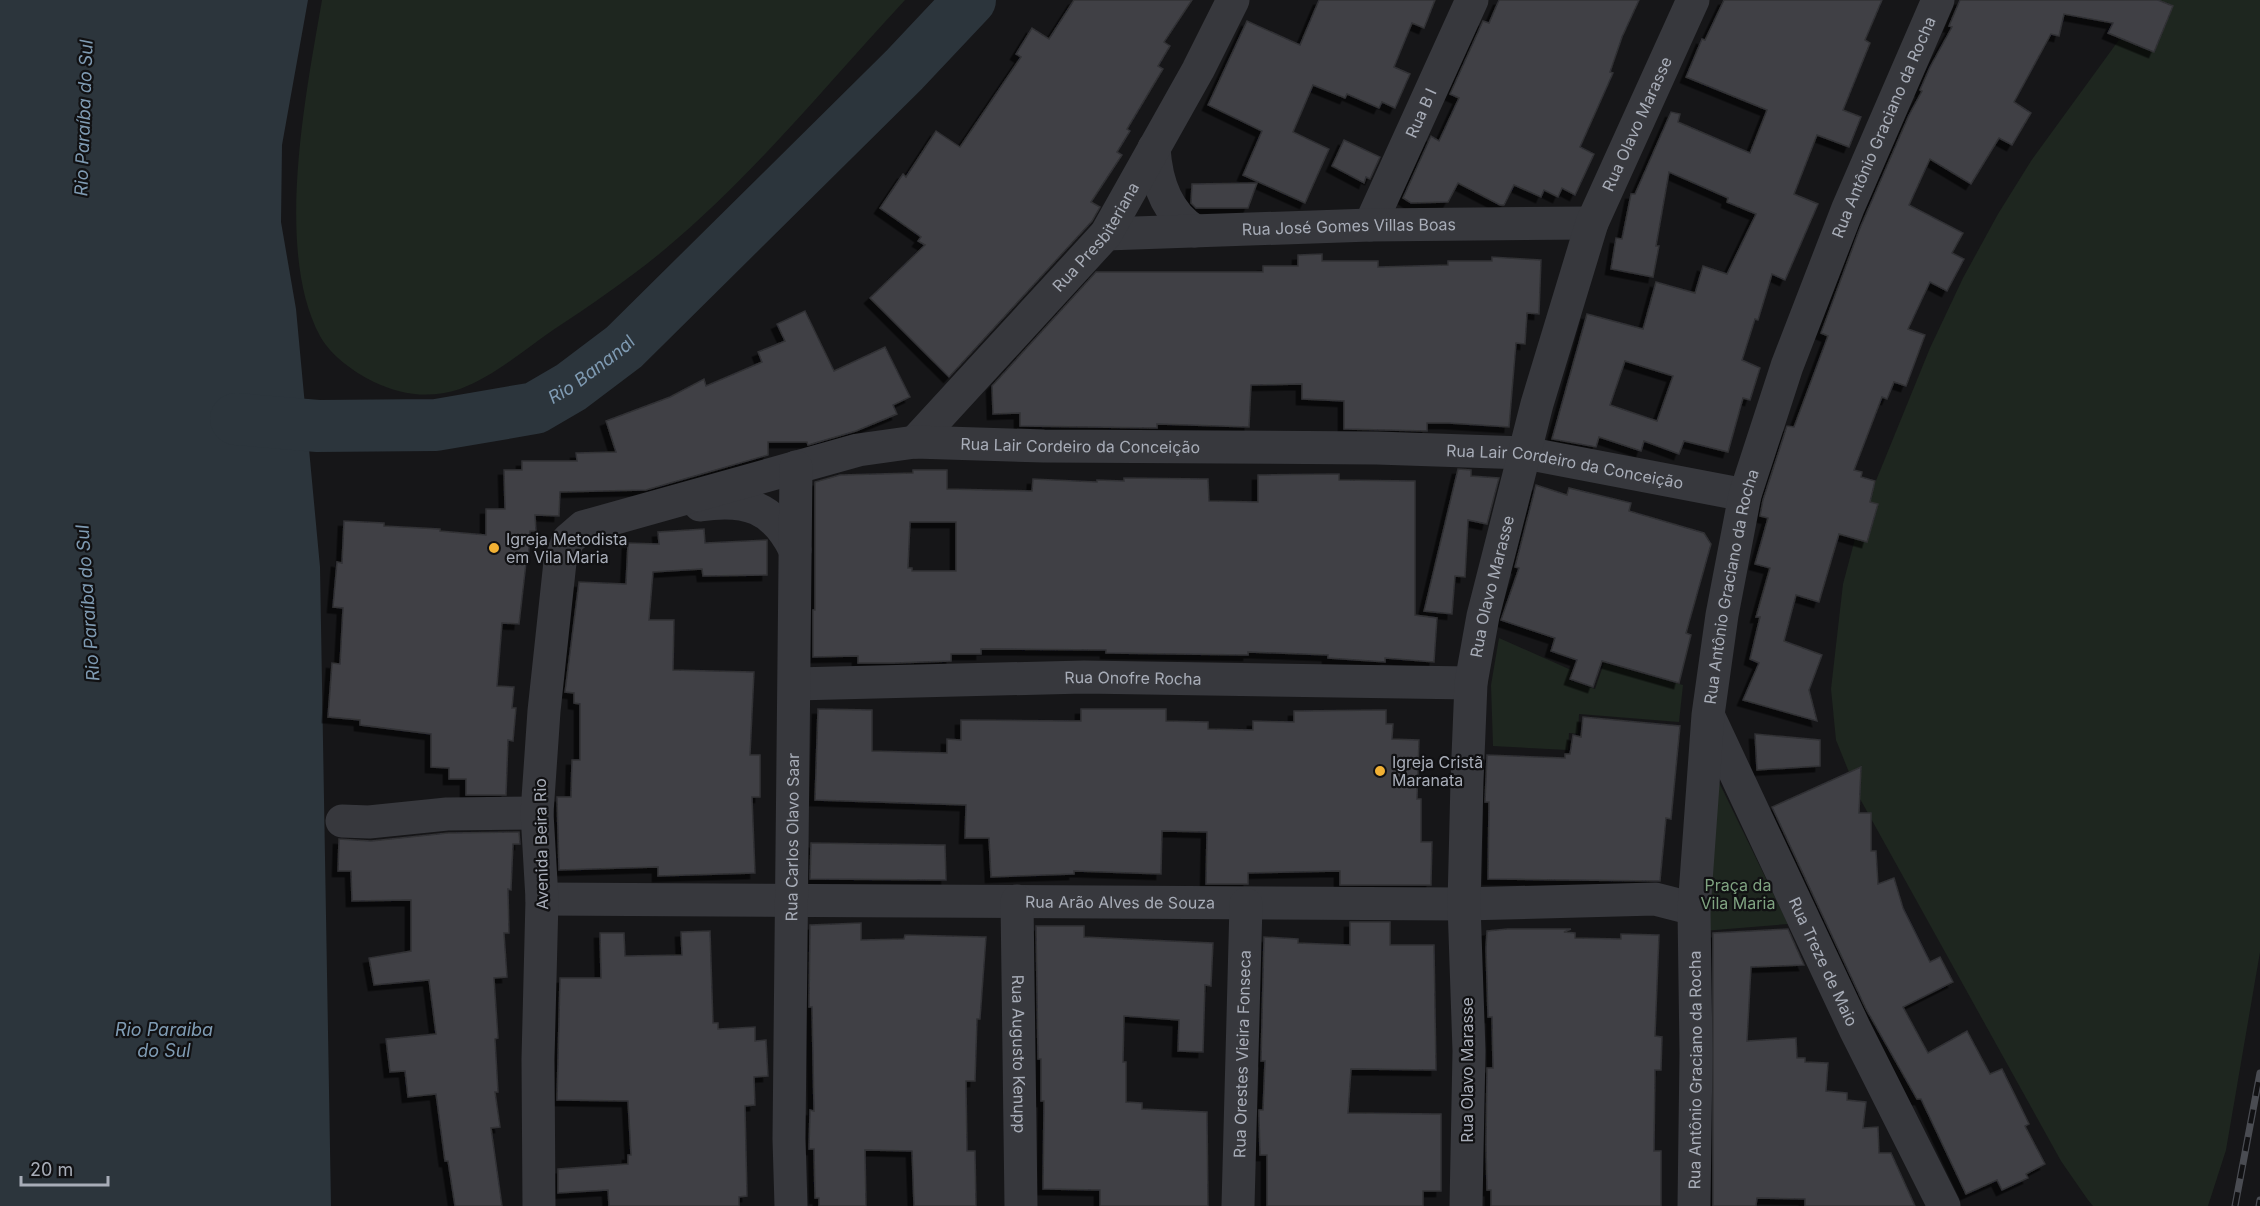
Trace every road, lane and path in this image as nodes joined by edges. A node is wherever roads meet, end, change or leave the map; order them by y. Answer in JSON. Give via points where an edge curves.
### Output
{"nodes":[{"id":1,"x":1233,"y":0,"type":"edge"},
{"id":2,"x":1472,"y":0,"type":"edge"},
{"id":3,"x":1693,"y":0,"type":"edge"},
{"id":4,"x":1938,"y":0,"type":"edge"},
{"id":5,"x":1154,"y":148,"type":"junction"},
{"id":6,"x":1592,"y":223,"type":"junction"},
{"id":7,"x":1370,"y":225,"type":"junction"},
{"id":8,"x":1195,"y":231,"type":"junction"},
{"id":9,"x":1106,"y":234,"type":"junction"},
{"id":10,"x":915,"y":442,"type":"junction"},
{"id":11,"x":1525,"y":453,"type":"junction"},
{"id":12,"x":796,"y":467,"type":"junction"},
{"id":13,"x":1745,"y":495,"type":"junction"},
{"id":14,"x":618,"y":517,"type":"junction"},
{"id":15,"x":795,"y":550,"type":"junction"},
{"id":16,"x":1472,"y":683,"type":"junction"},
{"id":17,"x":795,"y":684,"type":"junction"},
{"id":18,"x":1708,"y":715,"type":"junction"},
{"id":19,"x":537,"y":813,"type":"junction"},
{"id":20,"x":342,"y":821,"type":"dead end"},
{"id":21,"x":542,"y":899,"type":"junction"},
{"id":22,"x":1017,"y":901,"type":"junction"},
{"id":23,"x":793,"y":902,"type":"junction"},
{"id":24,"x":1246,"y":904,"type":"junction"},
{"id":25,"x":1464,"y":904,"type":"junction"},
{"id":26,"x":1694,"y":909,"type":"junction"},
{"id":27,"x":539,"y":1206,"type":"edge"},
{"id":28,"x":791,"y":1206,"type":"edge"},
{"id":29,"x":1021,"y":1206,"type":"edge"},
{"id":30,"x":1238,"y":1206,"type":"edge"},
{"id":31,"x":1466,"y":1206,"type":"edge"},
{"id":32,"x":1694,"y":1206,"type":"edge"},
{"id":33,"x":1944,"y":1206,"type":"edge"}],
"edges":[{"from":1,"to":5,"type":"street","name":"Rua Presbiteriana"},
{"from":2,"to":7,"type":"street","name":"Rua B I"},
{"from":3,"to":6,"type":"street","name":"Rua Olavo Marasse"},
{"from":4,"to":13,"type":"street","name":"Rua Antônio Graciano da Rocha","via":[[1848,208],[1787,366]]},
{"from":5,"to":8,"type":"street","via":[[1165,197],[1177,218]]},
{"from":5,"to":9,"type":"street","name":"Rua Presbiteriana"},
{"from":6,"to":7,"type":"street","name":"Rua José Gomes Villas Boas"},
{"from":6,"to":11,"type":"street","name":"Rua Olavo Marasse"},
{"from":7,"to":8,"type":"street","name":"Rua José Gomes Villas Boas"},
{"from":8,"to":9,"type":"street","name":"Rua José Gomes Villas Boas"},
{"from":9,"to":10,"type":"street","name":"Rua Presbiteriana"},
{"from":10,"to":11,"type":"street","name":"Rua Lair Cordeiro da Conceição"},
{"from":10,"to":12,"type":"street","name":"Rua Lair Cordeiro da Conceição","via":[[858,450]]},
{"from":11,"to":13,"type":"street","name":"Rua Lair Cordeiro da Conceição"},
{"from":11,"to":16,"type":"street","name":"Rua Olavo Marasse","via":[[1484,616]]},
{"from":12,"to":14,"type":"street","name":"Rua Lair Cordeiro da Conceição"},
{"from":12,"to":15,"type":"street","name":"Rua Carlos Olavo Saar"},
{"from":13,"to":18,"type":"street","name":"Rua Antônio Graciano da Rocha"},
{"from":14,"to":15,"type":"street","via":[[738,503],[775,520]]},
{"from":14,"to":19,"type":"street","name":"Avenida Beira Rio","via":[[583,527],[564,549],[551,640]]},
{"from":15,"to":17,"type":"street","name":"Rua Carlos Olavo Saar"},
{"from":16,"to":17,"type":"street","name":"Rua Onofre Rocha","via":[[1084,677]]},
{"from":16,"to":25,"type":"street","name":"Rua Olavo Marasse"},
{"from":17,"to":23,"type":"street","name":"Rua Carlos Olavo Saar"},
{"from":18,"to":26,"type":"street","name":"Rua Antônio Graciano da Rocha"},
{"from":18,"to":33,"type":"street","name":"Rua Treze de Maio","via":[[1855,1029]]},
{"from":19,"to":20,"type":"street"},
{"from":19,"to":21,"type":"street","name":"Avenida Beira Rio"},
{"from":21,"to":23,"type":"street","name":"Rua Arão Alves de Souza"},
{"from":21,"to":27,"type":"street","name":"Avenida Beira Rio"},
{"from":22,"to":23,"type":"street","name":"Rua Arão Alves de Souza"},
{"from":22,"to":24,"type":"street","name":"Rua Arão Alves de Souza"},
{"from":22,"to":29,"type":"street","name":"Rua Augusto Kenupp"},
{"from":23,"to":28,"type":"street","name":"Rua Carlos Olavo Saar"},
{"from":24,"to":25,"type":"street","name":"Rua Arão Alves de Souza"},
{"from":24,"to":30,"type":"street","name":"Rua Orestes Vieira Fonseca"},
{"from":25,"to":26,"type":"street","name":"Rua Arão Alves de Souza","via":[[1655,899]]},
{"from":25,"to":31,"type":"street","name":"Rua Olavo Marasse","via":[[1470,1051]]},
{"from":26,"to":32,"type":"street","name":"Rua Antônio Graciano da Rocha"}]}
